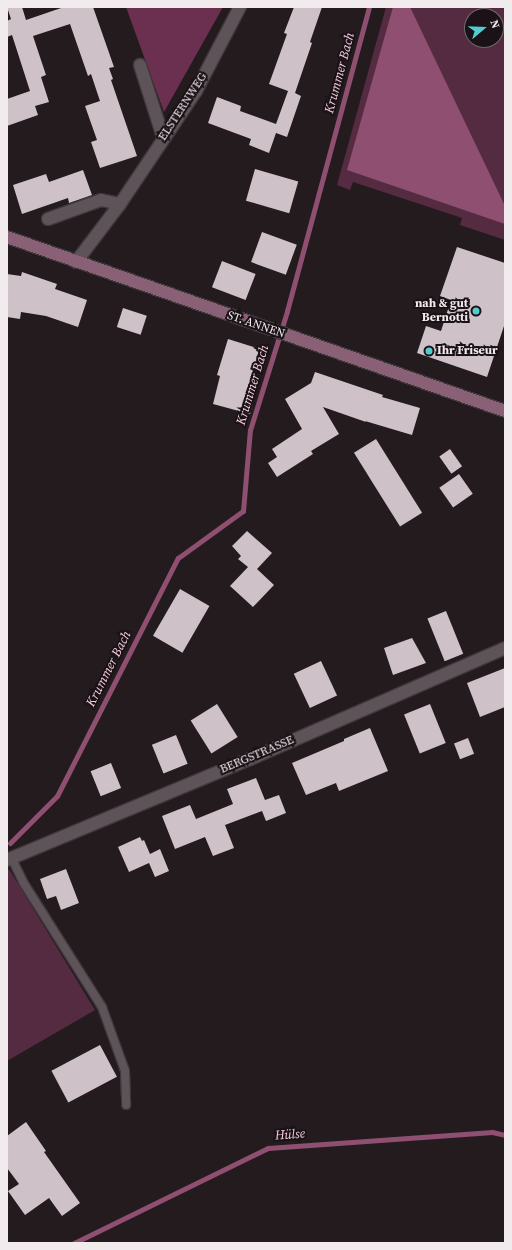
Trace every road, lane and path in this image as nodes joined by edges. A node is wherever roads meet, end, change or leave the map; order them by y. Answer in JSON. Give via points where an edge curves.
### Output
{"nodes":[{"id":1,"x":240,"y":7,"type":"edge"},
{"id":2,"x":140,"y":65,"type":"dead end"},
{"id":3,"x":163,"y":137,"type":"junction"},
{"id":4,"x":120,"y":204,"type":"junction"},
{"id":5,"x":48,"y":219,"type":"dead end"},
{"id":6,"x":7,"y":237,"type":"edge"},
{"id":7,"x":76,"y":262,"type":"junction"},
{"id":8,"x":505,"y":411,"type":"edge"},
{"id":9,"x":505,"y":648,"type":"edge"},
{"id":10,"x":9,"y":860,"type":"edge"},
{"id":11,"x":126,"y":1105,"type":"dead end"}],
"edges":[{"from":1,"to":3,"type":"street","name":"ELSTERNWEG","via":[[196,91]]},
{"from":2,"to":3,"type":"street"},
{"from":3,"to":4,"type":"street","name":"ELSTERNWEG"},
{"from":4,"to":5,"type":"street","via":[[101,200]]},
{"from":4,"to":7,"type":"street","name":"ELSTERNWEG"},
{"from":6,"to":7,"type":"main road","name":"ST. ANNEN"},
{"from":7,"to":8,"type":"main road","name":"ST. ANNEN"},
{"from":9,"to":10,"type":"street","name":"BERGSTRASSE"},
{"from":10,"to":11,"type":"lane","via":[[102,1007],[125,1071]]}]}
